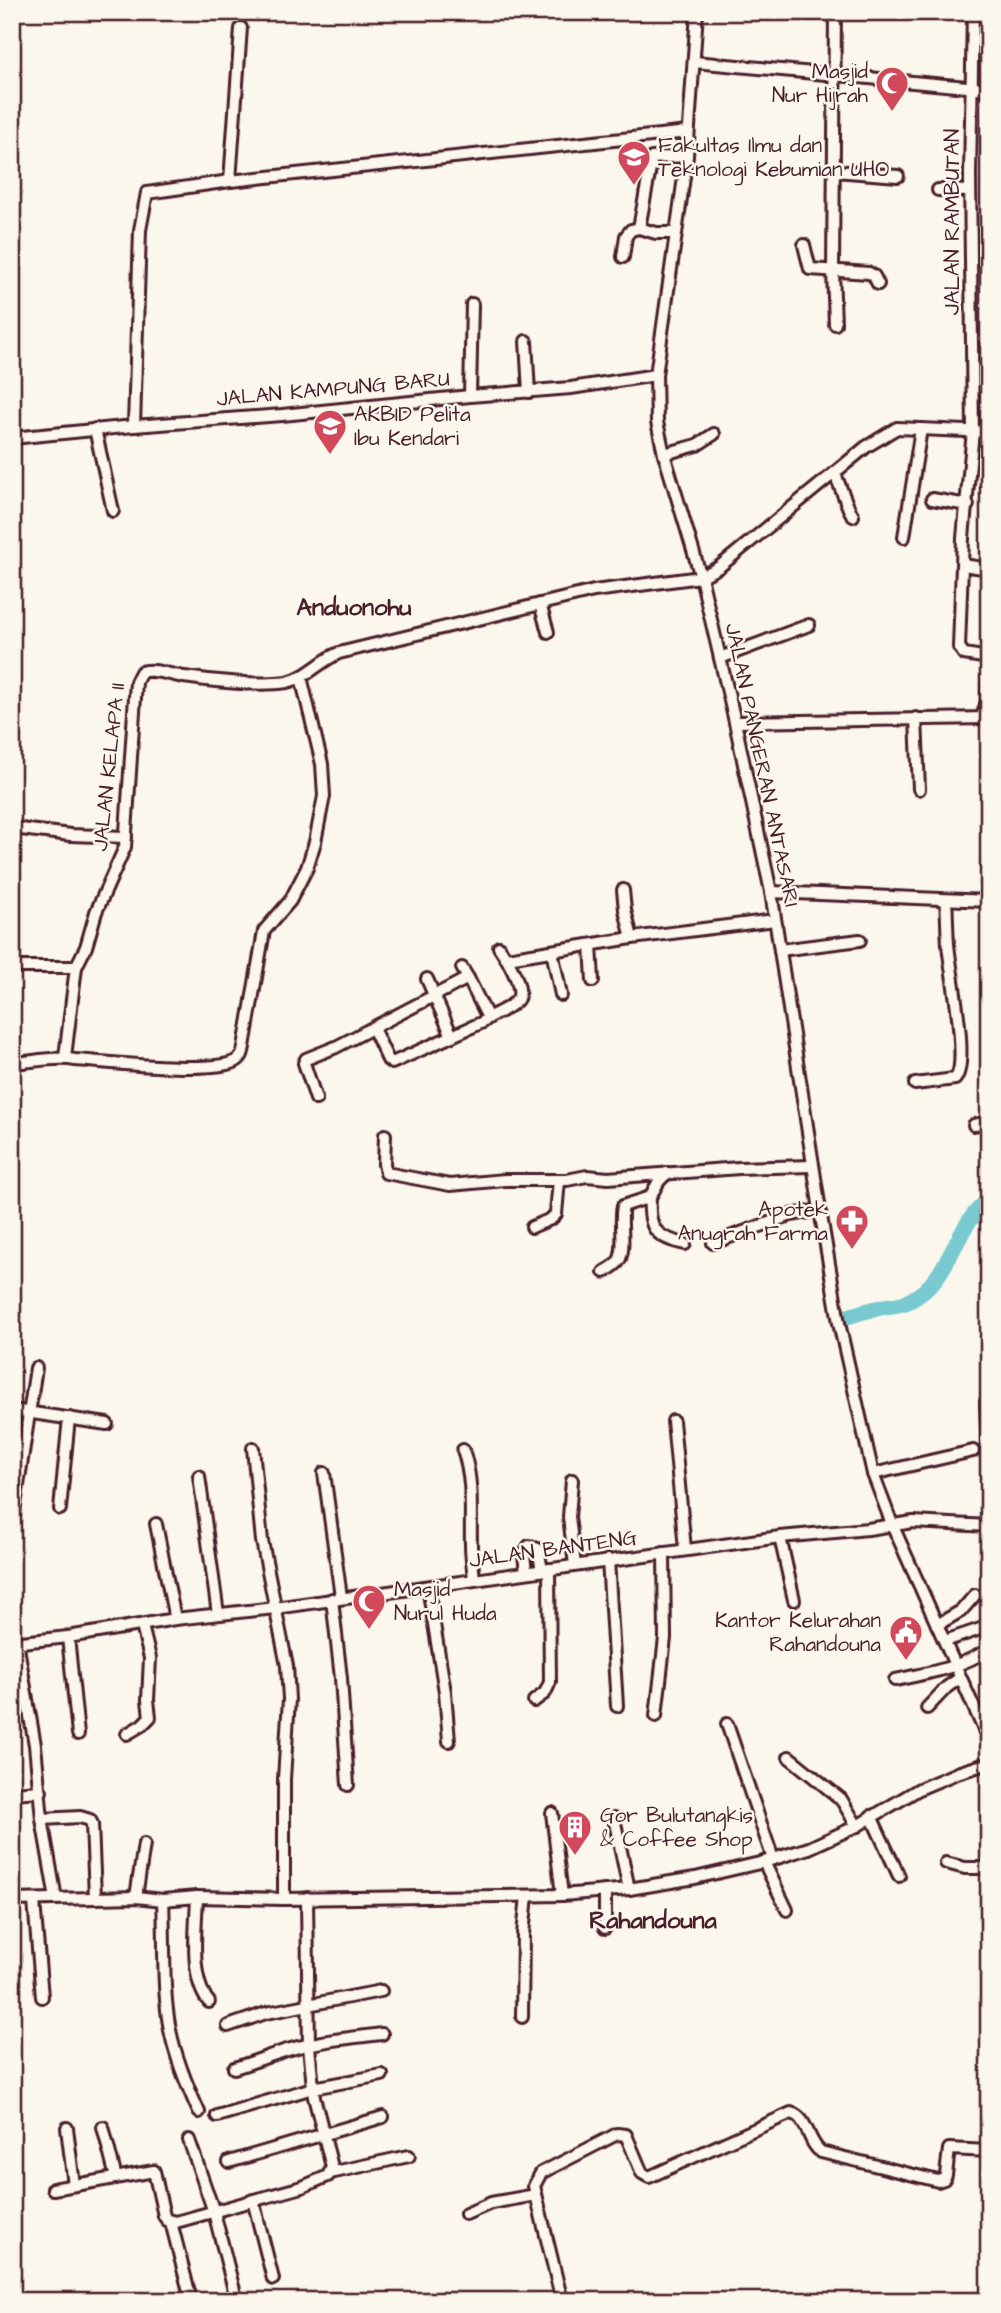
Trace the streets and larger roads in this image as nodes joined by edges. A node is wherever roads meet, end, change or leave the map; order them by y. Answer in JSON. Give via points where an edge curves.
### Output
{"nodes":[{"id":1,"x":697,"y":12,"type":"edge"},
{"id":2,"x":835,"y":12,"type":"edge"},
{"id":3,"x":973,"y":12,"type":"edge"},
{"id":4,"x":241,"y":28,"type":"dead end"},
{"id":5,"x":695,"y":62,"type":"junction"},
{"id":6,"x":834,"y":76,"type":"junction"},
{"id":7,"x":971,"y":87,"type":"junction"},
{"id":8,"x":989,"y":89,"type":"edge"},
{"id":9,"x":688,"y":132,"type":"junction"},
{"id":10,"x":687,"y":156,"type":"junction"},
{"id":11,"x":835,"y":171,"type":"junction"},
{"id":12,"x":898,"y":176,"type":"dead end"},
{"id":13,"x":230,"y":181,"type":"junction"},
{"id":14,"x":937,"y":190,"type":"dead end"},
{"id":15,"x":970,"y":191,"type":"junction"},
{"id":16,"x":639,"y":228,"type":"junction"},
{"id":17,"x":676,"y":233,"type":"junction"},
{"id":18,"x":804,"y":245,"type":"dead end"},
{"id":19,"x":623,"y":257,"type":"dead end"},
{"id":20,"x":833,"y":271,"type":"junction"},
{"id":21,"x":878,"y":284,"type":"dead end"},
{"id":22,"x":472,"y":304,"type":"dead end"},
{"id":23,"x":835,"y":324,"type":"dead end"},
{"id":24,"x":526,"y":341,"type":"dead end"},
{"id":25,"x":656,"y":375,"type":"junction"},
{"id":26,"x":529,"y":392,"type":"junction"},
{"id":27,"x":470,"y":396,"type":"junction"},
{"id":28,"x":134,"y":426,"type":"junction"},
{"id":29,"x":95,"y":429,"type":"junction"},
{"id":30,"x":921,"y":429,"type":"junction"},
{"id":31,"x":973,"y":431,"type":"junction"},
{"id":32,"x":989,"y":432,"type":"edge"},
{"id":33,"x":713,"y":434,"type":"dead end"},
{"id":34,"x":12,"y":438,"type":"edge"},
{"id":35,"x":664,"y":454,"type":"junction"},
{"id":36,"x":835,"y":474,"type":"junction"},
{"id":37,"x":932,"y":499,"type":"dead end"},
{"id":38,"x":968,"y":505,"type":"junction"},
{"id":39,"x":113,"y":511,"type":"dead end"},
{"id":40,"x":853,"y":516,"type":"dead end"},
{"id":41,"x":904,"y":537,"type":"dead end"},
{"id":42,"x":963,"y":565,"type":"junction"},
{"id":43,"x":989,"y":569,"type":"edge"},
{"id":44,"x":701,"y":577,"type":"junction"},
{"id":45,"x":540,"y":604,"type":"junction"},
{"id":46,"x":808,"y":625,"type":"dead end"},
{"id":47,"x":548,"y":632,"type":"dead end"},
{"id":48,"x":720,"y":658,"type":"junction"},
{"id":49,"x":989,"y":658,"type":"edge"},
{"id":50,"x":989,"y":667,"type":"edge"},
{"id":51,"x":301,"y":677,"type":"junction"},
{"id":52,"x":916,"y":718,"type":"junction"},
{"id":53,"x":985,"y":718,"type":"edge"},
{"id":54,"x":735,"y":722,"type":"junction"},
{"id":55,"x":919,"y":789,"type":"dead end"},
{"id":56,"x":12,"y":828,"type":"edge"},
{"id":57,"x":126,"y":837,"type":"junction"},
{"id":58,"x":623,"y":890,"type":"dead end"},
{"id":59,"x":771,"y":891,"type":"junction"},
{"id":60,"x":946,"y":900,"type":"junction"},
{"id":61,"x":989,"y":901,"type":"edge"},
{"id":62,"x":775,"y":920,"type":"junction"},
{"id":63,"x":632,"y":938,"type":"junction"},
{"id":64,"x":860,"y":940,"type":"dead end"},
{"id":65,"x":591,"y":945,"type":"junction"},
{"id":66,"x":499,"y":947,"type":"dead end"},
{"id":67,"x":780,"y":950,"type":"junction"},
{"id":68,"x":552,"y":951,"type":"junction"},
{"id":69,"x":507,"y":958,"type":"junction"},
{"id":70,"x":12,"y":967,"type":"edge"},
{"id":71,"x":76,"y":967,"type":"junction"},
{"id":72,"x":427,"y":979,"type":"dead end"},
{"id":73,"x":593,"y":981,"type":"dead end"},
{"id":74,"x":561,"y":995,"type":"dead end"},
{"id":75,"x":435,"y":996,"type":"junction"},
{"id":76,"x":488,"y":1018,"type":"junction"},
{"id":77,"x":373,"y":1028,"type":"junction"},
{"id":78,"x":452,"y":1036,"type":"junction"},
{"id":79,"x":65,"y":1057,"type":"junction"},
{"id":80,"x":12,"y":1063,"type":"edge"},
{"id":81,"x":915,"y":1084,"type":"dead end"},
{"id":82,"x":316,"y":1099,"type":"dead end"},
{"id":83,"x":989,"y":1122,"type":"edge"},
{"id":84,"x":974,"y":1125,"type":"dead end"},
{"id":85,"x":385,"y":1135,"type":"dead end"},
{"id":86,"x":813,"y":1166,"type":"junction"},
{"id":87,"x":667,"y":1173,"type":"junction"},
{"id":88,"x":559,"y":1180,"type":"junction"},
{"id":89,"x":650,"y":1198,"type":"junction"},
{"id":90,"x":820,"y":1210,"type":"junction"},
{"id":91,"x":532,"y":1227,"type":"dead end"},
{"id":92,"x":713,"y":1243,"type":"dead end"},
{"id":93,"x":685,"y":1244,"type":"dead end"},
{"id":94,"x":604,"y":1272,"type":"dead end"},
{"id":95,"x":36,"y":1368,"type":"dead end"},
{"id":96,"x":989,"y":1403,"type":"edge"},
{"id":97,"x":12,"y":1410,"type":"edge"},
{"id":98,"x":29,"y":1412,"type":"junction"},
{"id":99,"x":69,"y":1418,"type":"junction"},
{"id":100,"x":673,"y":1421,"type":"dead end"},
{"id":101,"x":107,"y":1424,"type":"dead end"},
{"id":102,"x":253,"y":1448,"type":"dead end"},
{"id":103,"x":463,"y":1450,"type":"dead end"},
{"id":104,"x":973,"y":1451,"type":"dead end"},
{"id":105,"x":324,"y":1473,"type":"dead end"},
{"id":106,"x":873,"y":1474,"type":"junction"},
{"id":107,"x":199,"y":1476,"type":"dead end"},
{"id":108,"x":989,"y":1479,"type":"edge"},
{"id":109,"x":572,"y":1480,"type":"dead end"},
{"id":110,"x":60,"y":1509,"type":"dead end"},
{"id":111,"x":13,"y":1518,"type":"edge"},
{"id":112,"x":156,"y":1524,"type":"dead end"},
{"id":113,"x":891,"y":1524,"type":"junction"},
{"id":114,"x":989,"y":1527,"type":"edge"},
{"id":115,"x":780,"y":1537,"type":"junction"},
{"id":116,"x":685,"y":1549,"type":"junction"},
{"id":117,"x":664,"y":1553,"type":"junction"},
{"id":118,"x":608,"y":1560,"type":"junction"},
{"id":119,"x":575,"y":1566,"type":"junction"},
{"id":120,"x":545,"y":1569,"type":"junction"},
{"id":121,"x":526,"y":1572,"type":"junction"},
{"id":122,"x":474,"y":1579,"type":"junction"},
{"id":123,"x":428,"y":1587,"type":"junction"},
{"id":124,"x":975,"y":1595,"type":"dead end"},
{"id":125,"x":336,"y":1598,"type":"junction"},
{"id":126,"x":794,"y":1600,"type":"dead end"},
{"id":127,"x":275,"y":1608,"type":"junction"},
{"id":128,"x":218,"y":1614,"type":"junction"},
{"id":129,"x":175,"y":1619,"type":"junction"},
{"id":130,"x":937,"y":1625,"type":"junction"},
{"id":131,"x":142,"y":1626,"type":"junction"},
{"id":132,"x":989,"y":1626,"type":"edge"},
{"id":133,"x":68,"y":1637,"type":"junction"},
{"id":134,"x":945,"y":1641,"type":"junction"},
{"id":135,"x":15,"y":1642,"type":"edge"},
{"id":136,"x":989,"y":1649,"type":"edge"},
{"id":137,"x":956,"y":1666,"type":"junction"},
{"id":138,"x":960,"y":1678,"type":"junction"},
{"id":139,"x":895,"y":1680,"type":"dead end"},
{"id":140,"x":534,"y":1701,"type":"dead end"},
{"id":141,"x":617,"y":1706,"type":"dead end"},
{"id":142,"x":928,"y":1708,"type":"dead end"},
{"id":143,"x":656,"y":1716,"type":"dead end"},
{"id":144,"x":984,"y":1718,"type":"edge"},
{"id":145,"x":727,"y":1724,"type":"dead end"},
{"id":146,"x":78,"y":1734,"type":"dead end"},
{"id":147,"x":127,"y":1734,"type":"dead end"},
{"id":148,"x":449,"y":1741,"type":"dead end"},
{"id":149,"x":989,"y":1741,"type":"edge"},
{"id":150,"x":789,"y":1756,"type":"dead end"},
{"id":151,"x":989,"y":1763,"type":"edge"},
{"id":152,"x":348,"y":1784,"type":"dead end"},
{"id":153,"x":41,"y":1791,"type":"junction"},
{"id":154,"x":12,"y":1793,"type":"edge"},
{"id":155,"x":552,"y":1813,"type":"dead end"},
{"id":156,"x":871,"y":1816,"type":"junction"},
{"id":157,"x":614,"y":1818,"type":"dead end"},
{"id":158,"x":42,"y":1819,"type":"junction"},
{"id":159,"x":857,"y":1826,"type":"junction"},
{"id":160,"x":144,"y":1844,"type":"dead end"},
{"id":161,"x":768,"y":1861,"type":"junction"},
{"id":162,"x":946,"y":1863,"type":"dead end"},
{"id":163,"x":989,"y":1868,"type":"edge"},
{"id":164,"x":899,"y":1876,"type":"dead end"},
{"id":165,"x":629,"y":1889,"type":"junction"},
{"id":166,"x":606,"y":1891,"type":"junction"},
{"id":167,"x":562,"y":1895,"type":"junction"},
{"id":168,"x":136,"y":1896,"type":"junction"},
{"id":169,"x":527,"y":1896,"type":"junction"},
{"id":170,"x":197,"y":1897,"type":"junction"},
{"id":171,"x":95,"y":1898,"type":"junction"},
{"id":172,"x":307,"y":1898,"type":"junction"},
{"id":173,"x":55,"y":1899,"type":"junction"},
{"id":174,"x":284,"y":1899,"type":"junction"},
{"id":175,"x":12,"y":1900,"type":"edge"},
{"id":176,"x":163,"y":1900,"type":"junction"},
{"id":177,"x":34,"y":1901,"type":"junction"},
{"id":178,"x":787,"y":1910,"type":"dead end"},
{"id":179,"x":605,"y":1928,"type":"dead end"},
{"id":180,"x":381,"y":1991,"type":"dead end"},
{"id":181,"x":42,"y":1997,"type":"dead end"},
{"id":182,"x":209,"y":2003,"type":"dead end"},
{"id":183,"x":308,"y":2003,"type":"junction"},
{"id":184,"x":522,"y":2017,"type":"dead end"},
{"id":185,"x":228,"y":2026,"type":"dead end"},
{"id":186,"x":382,"y":2034,"type":"dead end"},
{"id":187,"x":309,"y":2046,"type":"junction"},
{"id":188,"x":234,"y":2068,"type":"dead end"},
{"id":189,"x":382,"y":2075,"type":"dead end"},
{"id":190,"x":313,"y":2088,"type":"junction"},
{"id":191,"x":199,"y":2112,"type":"dead end"},
{"id":192,"x":217,"y":2116,"type":"dead end"},
{"id":193,"x":383,"y":2117,"type":"dead end"},
{"id":194,"x":103,"y":2127,"type":"dead end"},
{"id":195,"x":67,"y":2128,"type":"dead end"},
{"id":196,"x":323,"y":2134,"type":"junction"},
{"id":197,"x":189,"y":2140,"type":"dead end"},
{"id":198,"x":989,"y":2151,"type":"edge"},
{"id":199,"x":409,"y":2156,"type":"dead end"},
{"id":200,"x":229,"y":2162,"type":"dead end"},
{"id":201,"x":330,"y":2173,"type":"junction"},
{"id":202,"x":116,"y":2178,"type":"junction"},
{"id":203,"x":74,"y":2185,"type":"junction"},
{"id":204,"x":53,"y":2189,"type":"dead end"},
{"id":205,"x":536,"y":2195,"type":"junction"},
{"id":206,"x":253,"y":2200,"type":"junction"},
{"id":207,"x":214,"y":2211,"type":"junction"},
{"id":208,"x":466,"y":2214,"type":"dead end"},
{"id":209,"x":171,"y":2222,"type":"junction"},
{"id":210,"x":273,"y":2279,"type":"dead end"},
{"id":211,"x":189,"y":2292,"type":"dead end"},
{"id":212,"x":236,"y":2298,"type":"dead end"},
{"id":213,"x":562,"y":2301,"type":"edge"}],
"edges":[{"from":1,"to":5,"type":"street","name":"JALAN PANGERAN ANTASARI"},
{"from":2,"to":6,"type":"street"},
{"from":3,"to":7,"type":"street","name":"JALAN RAMBUTAN"},
{"from":4,"to":13,"type":"street"},
{"from":5,"to":6,"type":"street"},
{"from":5,"to":9,"type":"street","name":"JALAN PANGERAN ANTASARI"},
{"from":6,"to":7,"type":"street"},
{"from":6,"to":11,"type":"street"},
{"from":7,"to":8,"type":"street"},
{"from":7,"to":15,"type":"street","name":"JALAN RAMBUTAN"},
{"from":9,"to":10,"type":"street","name":"JALAN PANGERAN ANTASARI"},
{"from":9,"to":13,"type":"street"},
{"from":10,"to":16,"type":"street","via":[[652,158]]},
{"from":10,"to":17,"type":"street","name":"JALAN PANGERAN ANTASARI"},
{"from":11,"to":12,"type":"street"},
{"from":11,"to":20,"type":"street"},
{"from":13,"to":28,"type":"street","via":[[145,195]]},
{"from":14,"to":15,"type":"street"},
{"from":15,"to":31,"type":"street","name":"JALAN RAMBUTAN"},
{"from":16,"to":17,"type":"street"},
{"from":16,"to":19,"type":"street","via":[[626,236]]},
{"from":17,"to":25,"type":"street","name":"JALAN PANGERAN ANTASARI"},
{"from":18,"to":20,"type":"street","via":[[810,269]]},
{"from":20,"to":21,"type":"street","via":[[869,273]]},
{"from":20,"to":23,"type":"street"},
{"from":22,"to":27,"type":"street"},
{"from":24,"to":26,"type":"street"},
{"from":25,"to":26,"type":"street","name":"JALAN KAMPUNG BARU"},
{"from":25,"to":35,"type":"street","name":"JALAN PANGERAN ANTASARI","via":[[656,416]]},
{"from":26,"to":27,"type":"street","name":"JALAN KAMPUNG BARU"},
{"from":27,"to":28,"type":"street","name":"JALAN KAMPUNG BARU"},
{"from":28,"to":29,"type":"street","name":"JALAN KAMPUNG BARU"},
{"from":29,"to":34,"type":"street","name":"JALAN KAMPUNG BARU"},
{"from":29,"to":39,"type":"street"},
{"from":30,"to":31,"type":"street"},
{"from":30,"to":36,"type":"street","via":[[897,428],[887,433]]},
{"from":30,"to":41,"type":"street"},
{"from":31,"to":32,"type":"street"},
{"from":31,"to":38,"type":"street","name":"JALAN RAMBUTAN"},
{"from":33,"to":35,"type":"street"},
{"from":35,"to":44,"type":"street","name":"JALAN PANGERAN ANTASARI"},
{"from":36,"to":40,"type":"street"},
{"from":36,"to":44,"type":"street"},
{"from":37,"to":38,"type":"street"},
{"from":38,"to":42,"type":"street","name":"JALAN RAMBUTAN"},
{"from":42,"to":43,"type":"street"},
{"from":42,"to":49,"type":"street","name":"JALAN RAMBUTAN","via":[[960,651]]},
{"from":44,"to":45,"type":"street","name":"JALAN KELAPA II","via":[[594,591]]},
{"from":44,"to":48,"type":"street","name":"JALAN PANGERAN ANTASARI"},
{"from":45,"to":47,"type":"street"},
{"from":45,"to":51,"type":"street","name":"JALAN KELAPA II","via":[[339,653]]},
{"from":46,"to":48,"type":"street"},
{"from":48,"to":54,"type":"street","name":"JALAN PANGERAN ANTASARI"},
{"from":50,"to":53,"type":"street"},
{"from":51,"to":57,"type":"street","name":"JALAN KELAPA II","via":[[253,682],[141,671],[136,682]]},
{"from":51,"to":79,"type":"street","via":[[322,764],[323,803],[307,868],[289,901],[264,931],[241,1057],[220,1065],[187,1066]]},
{"from":52,"to":53,"type":"street"},
{"from":52,"to":54,"type":"street"},
{"from":52,"to":55,"type":"street"},
{"from":54,"to":59,"type":"street","name":"JALAN PANGERAN ANTASARI"},
{"from":56,"to":57,"type":"street"},
{"from":57,"to":71,"type":"street","name":"JALAN KELAPA II"},
{"from":58,"to":63,"type":"street"},
{"from":59,"to":60,"type":"street"},
{"from":59,"to":62,"type":"street","name":"JALAN PANGERAN ANTASARI"},
{"from":60,"to":61,"type":"street"},
{"from":60,"to":81,"type":"street","via":[[960,1070],[955,1079]]},
{"from":62,"to":63,"type":"street"},
{"from":62,"to":67,"type":"street","name":"JALAN PANGERAN ANTASARI"},
{"from":63,"to":65,"type":"street"},
{"from":64,"to":67,"type":"street"},
{"from":65,"to":68,"type":"street"},
{"from":65,"to":73,"type":"street"},
{"from":66,"to":69,"type":"street"},
{"from":67,"to":86,"type":"street","name":"JALAN PANGERAN ANTASARI"},
{"from":68,"to":69,"type":"street"},
{"from":68,"to":74,"type":"street"},
{"from":69,"to":76,"type":"street","via":[[519,998]]},
{"from":70,"to":71,"type":"street"},
{"from":71,"to":79,"type":"street","name":"JALAN KELAPA II"},
{"from":72,"to":75,"type":"street"},
{"from":75,"to":76,"type":"street","via":[[465,973]]},
{"from":75,"to":77,"type":"street"},
{"from":75,"to":78,"type":"street"},
{"from":76,"to":78,"type":"street"},
{"from":77,"to":78,"type":"street","via":[[392,1063]]},
{"from":77,"to":82,"type":"street","via":[[304,1061]]},
{"from":79,"to":80,"type":"street"},
{"from":83,"to":84,"type":"street"},
{"from":85,"to":88,"type":"street","via":[[388,1174],[450,1185]]},
{"from":86,"to":87,"type":"street"},
{"from":86,"to":90,"type":"street","name":"JALAN PANGERAN ANTASARI"},
{"from":87,"to":88,"type":"street"},
{"from":87,"to":89,"type":"street"},
{"from":88,"to":91,"type":"street","via":[[556,1214]]},
{"from":89,"to":93,"type":"street","via":[[656,1233]]},
{"from":89,"to":94,"type":"street","via":[[623,1206],[620,1258]]},
{"from":90,"to":92,"type":"street","via":[[791,1214]]},
{"from":90,"to":106,"type":"street","name":"JALAN PANGERAN ANTASARI","via":[[839,1323]]},
{"from":95,"to":98,"type":"street"},
{"from":96,"to":108,"type":"street"},
{"from":97,"to":98,"type":"street"},
{"from":98,"to":99,"type":"street"},
{"from":98,"to":111,"type":"street"},
{"from":99,"to":101,"type":"street"},
{"from":99,"to":110,"type":"street"},
{"from":100,"to":116,"type":"street"},
{"from":102,"to":127,"type":"street","via":[[262,1541]]},
{"from":103,"to":122,"type":"street","via":[[472,1494]]},
{"from":104,"to":106,"type":"street"},
{"from":105,"to":125,"type":"street"},
{"from":106,"to":113,"type":"street","name":"JALAN PANGERAN ANTASARI"},
{"from":107,"to":128,"type":"street"},
{"from":109,"to":119,"type":"street","via":[[569,1517]]},
{"from":112,"to":129,"type":"street"},
{"from":113,"to":114,"type":"street","name":"JALAN BANTENG"},
{"from":113,"to":115,"type":"street","name":"JALAN BANTENG"},
{"from":113,"to":130,"type":"street","name":"JALAN PANGERAN ANTASARI"},
{"from":115,"to":116,"type":"street","name":"JALAN BANTENG"},
{"from":115,"to":126,"type":"street"},
{"from":116,"to":117,"type":"street","name":"JALAN BANTENG"},
{"from":117,"to":118,"type":"street","name":"JALAN BANTENG"},
{"from":117,"to":143,"type":"street","via":[[665,1637]]},
{"from":118,"to":119,"type":"street","name":"JALAN BANTENG"},
{"from":118,"to":141,"type":"street"},
{"from":119,"to":120,"type":"street","name":"JALAN BANTENG"},
{"from":120,"to":121,"type":"street","name":"JALAN BANTENG"},
{"from":120,"to":121,"type":"street","via":[[538,1549],[529,1546],[524,1555]]},
{"from":120,"to":140,"type":"street","via":[[550,1682]]},
{"from":121,"to":122,"type":"street","name":"JALAN BANTENG"},
{"from":122,"to":123,"type":"street","name":"JALAN BANTENG"},
{"from":123,"to":125,"type":"street","name":"JALAN BANTENG"},
{"from":123,"to":148,"type":"street"},
{"from":124,"to":130,"type":"street","via":[[961,1611]]},
{"from":125,"to":127,"type":"street","name":"JALAN BANTENG"},
{"from":125,"to":152,"type":"street"},
{"from":127,"to":128,"type":"street","name":"JALAN BANTENG"},
{"from":127,"to":174,"type":"street","via":[[289,1699]]},
{"from":128,"to":129,"type":"street","name":"JALAN BANTENG"},
{"from":129,"to":131,"type":"street","name":"JALAN BANTENG"},
{"from":130,"to":134,"type":"street","name":"JALAN PANGERAN ANTASARI"},
{"from":131,"to":133,"type":"street","name":"JALAN BANTENG"},
{"from":131,"to":147,"type":"street","via":[[150,1658],[150,1717]]},
{"from":132,"to":134,"type":"street"},
{"from":133,"to":135,"type":"street","name":"JALAN BANTENG"},
{"from":133,"to":146,"type":"street"},
{"from":134,"to":137,"type":"street","name":"JALAN PANGERAN ANTASARI"},
{"from":135,"to":153,"type":"street"},
{"from":136,"to":137,"type":"street"},
{"from":137,"to":138,"type":"street","name":"JALAN PANGERAN ANTASARI"},
{"from":137,"to":139,"type":"street"},
{"from":138,"to":142,"type":"street"},
{"from":138,"to":144,"type":"street","name":"JALAN PANGERAN ANTASARI"},
{"from":144,"to":149,"type":"street","name":"JALAN PANGERAN ANTASARI"},
{"from":145,"to":161,"type":"street"},
{"from":150,"to":159,"type":"street","via":[[841,1799]]},
{"from":151,"to":156,"type":"street","via":[[919,1789]]},
{"from":153,"to":154,"type":"street"},
{"from":153,"to":158,"type":"street"},
{"from":155,"to":167,"type":"street"},
{"from":156,"to":159,"type":"street"},
{"from":156,"to":164,"type":"street"},
{"from":157,"to":165,"type":"street"},
{"from":158,"to":171,"type":"street","via":[[90,1820]]},
{"from":158,"to":173,"type":"street"},
{"from":159,"to":161,"type":"street"},
{"from":160,"to":168,"type":"street"},
{"from":161,"to":165,"type":"street"},
{"from":161,"to":178,"type":"street"},
{"from":162,"to":163,"type":"street"},
{"from":165,"to":166,"type":"street"},
{"from":166,"to":167,"type":"street"},
{"from":166,"to":179,"type":"street"},
{"from":167,"to":169,"type":"street"},
{"from":168,"to":171,"type":"street"},
{"from":168,"to":176,"type":"street"},
{"from":169,"to":172,"type":"street"},
{"from":169,"to":184,"type":"street"},
{"from":170,"to":174,"type":"street"},
{"from":170,"to":176,"type":"street"},
{"from":170,"to":182,"type":"street","via":[[197,1974]]},
{"from":171,"to":173,"type":"street"},
{"from":172,"to":174,"type":"street"},
{"from":172,"to":183,"type":"street"},
{"from":173,"to":177,"type":"street"},
{"from":175,"to":177,"type":"street"},
{"from":176,"to":191,"type":"street","via":[[167,2012],[183,2076]]},
{"from":177,"to":181,"type":"street"},
{"from":180,"to":183,"type":"street"},
{"from":183,"to":185,"type":"street"},
{"from":183,"to":187,"type":"street"},
{"from":186,"to":187,"type":"street"},
{"from":187,"to":188,"type":"street"},
{"from":187,"to":190,"type":"street"},
{"from":189,"to":190,"type":"street"},
{"from":190,"to":192,"type":"street"},
{"from":190,"to":196,"type":"street"},
{"from":193,"to":196,"type":"street"},
{"from":194,"to":202,"type":"street"},
{"from":195,"to":203,"type":"street"},
{"from":196,"to":200,"type":"street"},
{"from":196,"to":201,"type":"street"},
{"from":197,"to":207,"type":"street"},
{"from":198,"to":205,"type":"street","via":[[949,2149],[946,2175],[938,2181],[821,2152],[801,2118],[791,2113],[649,2177],[642,2173],[626,2135],[617,2134],[541,2173],[534,2186]]},
{"from":199,"to":201,"type":"street"},
{"from":201,"to":206,"type":"street","via":[[325,2179]]},
{"from":202,"to":203,"type":"street"},
{"from":202,"to":209,"type":"street","via":[[154,2171],[164,2216]]},
{"from":203,"to":204,"type":"street"},
{"from":205,"to":208,"type":"street","via":[[491,2203]]},
{"from":205,"to":213,"type":"street"},
{"from":206,"to":207,"type":"street"},
{"from":206,"to":210,"type":"street"},
{"from":207,"to":209,"type":"street"},
{"from":207,"to":212,"type":"street"},
{"from":209,"to":211,"type":"street"}]}
